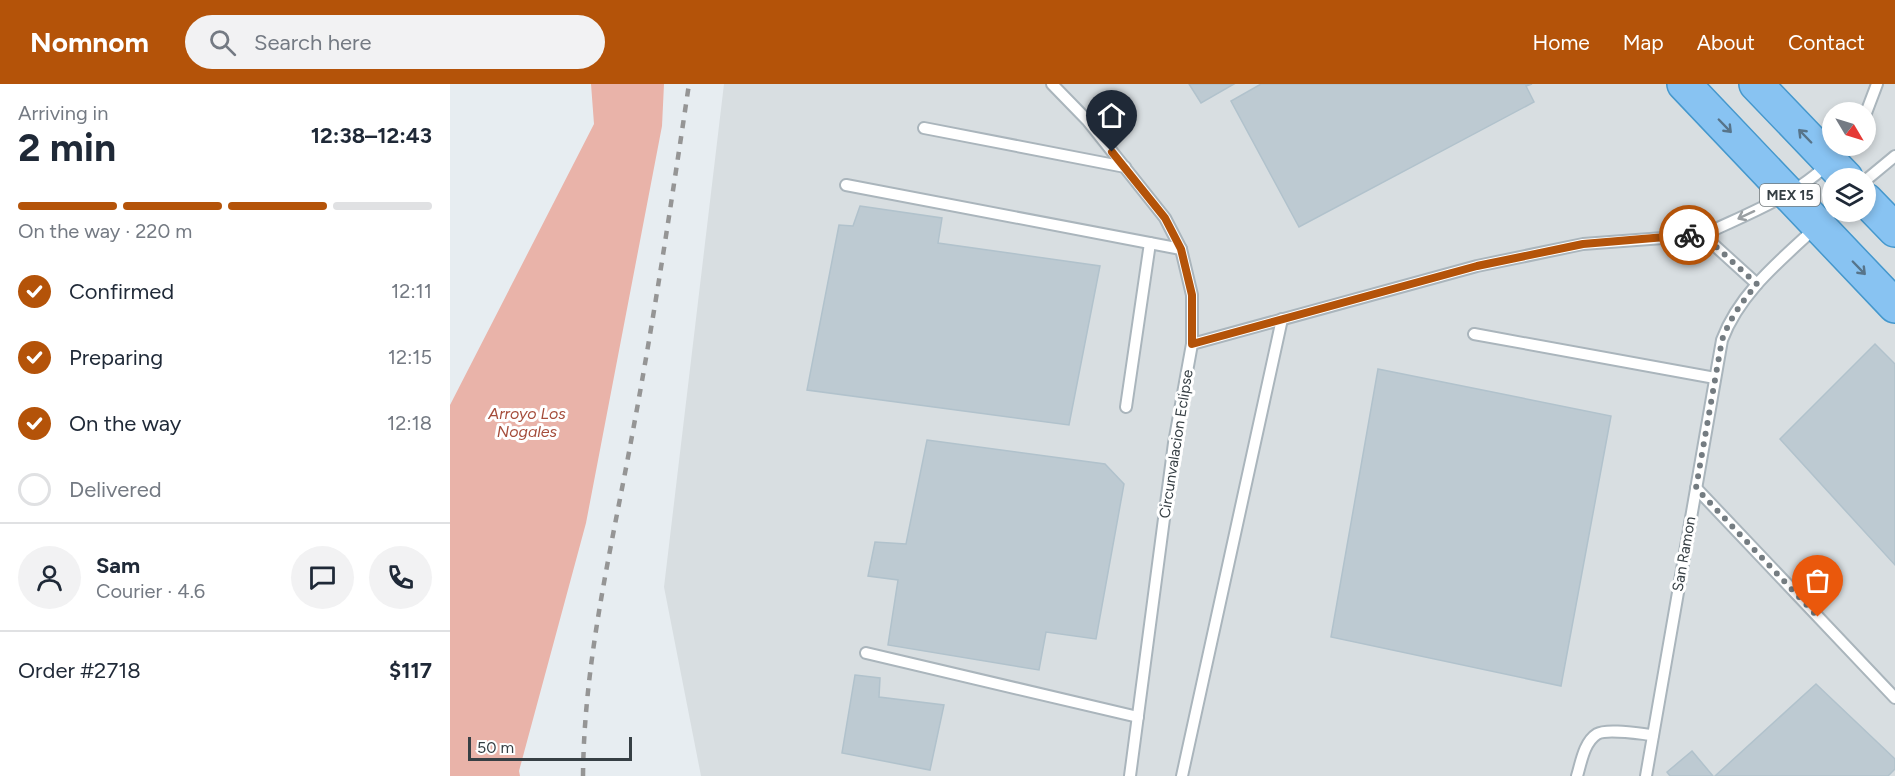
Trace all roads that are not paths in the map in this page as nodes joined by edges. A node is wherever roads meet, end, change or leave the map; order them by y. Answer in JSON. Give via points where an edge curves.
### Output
{"nodes":[{"id":1,"x":1053,"y":84,"type":"edge"},
{"id":2,"x":1684,"y":84,"type":"edge"},
{"id":3,"x":1756,"y":84,"type":"edge"},
{"id":4,"x":1877,"y":84,"type":"edge"},
{"id":5,"x":1870,"y":102,"type":"edge"},
{"id":6,"x":924,"y":128,"type":"dead end"},
{"id":7,"x":1895,"y":156,"type":"edge"},
{"id":8,"x":1840,"y":162,"type":"edge"},
{"id":9,"x":1125,"y":167,"type":"junction"},
{"id":10,"x":1876,"y":172,"type":"edge"},
{"id":11,"x":846,"y":185,"type":"dead end"},
{"id":12,"x":1790,"y":194,"type":"junction"},
{"id":13,"x":1876,"y":210,"type":"edge"},
{"id":14,"x":1822,"y":215,"type":"edge"},
{"id":15,"x":1822,"y":222,"type":"edge"},
{"id":16,"x":1829,"y":222,"type":"edge"},
{"id":17,"x":1895,"y":230,"type":"edge"},
{"id":18,"x":1703,"y":235,"type":"junction"},
{"id":19,"x":1150,"y":243,"type":"junction"},
{"id":20,"x":1181,"y":249,"type":"junction"},
{"id":21,"x":1757,"y":284,"type":"junction"},
{"id":22,"x":1895,"y":306,"type":"edge"},
{"id":23,"x":1282,"y":319,"type":"junction"},
{"id":24,"x":1474,"y":334,"type":"dead end"},
{"id":25,"x":1192,"y":344,"type":"junction"},
{"id":26,"x":1715,"y":378,"type":"junction"},
{"id":27,"x":1126,"y":407,"type":"dead end"},
{"id":28,"x":1696,"y":488,"type":"junction"},
{"id":29,"x":866,"y":653,"type":"dead end"},
{"id":30,"x":1895,"y":698,"type":"edge"},
{"id":31,"x":1138,"y":717,"type":"junction"},
{"id":32,"x":1653,"y":735,"type":"junction"},
{"id":33,"x":1130,"y":776,"type":"edge"},
{"id":34,"x":1182,"y":776,"type":"edge"},
{"id":35,"x":1577,"y":776,"type":"edge"},
{"id":36,"x":1646,"y":776,"type":"edge"}],
"edges":[{"from":1,"to":9,"type":"lane","name":"Circunvalacion Eclipse"},
{"from":2,"to":12,"type":"highway","number":"MEX 15","one_way":true},
{"from":8,"to":3,"type":"highway","one_way":true},
{"from":4,"to":5,"type":"lane"},
{"from":6,"to":9,"type":"lane"},
{"from":7,"to":10,"type":"lane"},
{"from":8,"to":12,"type":"lane"},
{"from":9,"to":20,"type":"lane","name":"Circunvalacion Eclipse","via":[[1165,218]]},
{"from":11,"to":19,"type":"lane"},
{"from":12,"to":14,"type":"highway","number":"MEX 15"},
{"from":12,"to":18,"type":"lane","one_way":true},
{"from":13,"to":17,"type":"highway"},
{"from":15,"to":21,"type":"lane","name":"San Ramon"},
{"from":16,"to":22,"type":"highway","number":"MEX 15","one_way":true},
{"from":18,"to":21,"type":"lane"},
{"from":18,"to":23,"type":"lane","via":[[1583,244],[1477,266]]},
{"from":19,"to":20,"type":"lane"},
{"from":19,"to":27,"type":"lane"},
{"from":20,"to":25,"type":"lane","name":"Circunvalacion Eclipse","via":[[1192,295]]},
{"from":21,"to":26,"type":"lane","name":"San Ramon","via":[[1729,322]]},
{"from":23,"to":25,"type":"lane"},
{"from":23,"to":34,"type":"lane"},
{"from":24,"to":26,"type":"lane"},
{"from":25,"to":31,"type":"lane","name":"Circunvalacion Eclipse","via":[[1174,443]]},
{"from":26,"to":28,"type":"lane","name":"San Ramon"},
{"from":28,"to":30,"type":"lane"},
{"from":28,"to":32,"type":"lane","name":"San Ramon"},
{"from":29,"to":31,"type":"lane"},
{"from":31,"to":33,"type":"lane","name":"Circunvalacion Eclipse"},
{"from":32,"to":35,"type":"lane","via":[[1598,733],[1584,752]]},
{"from":32,"to":36,"type":"lane","name":"San Ramon"}]}
